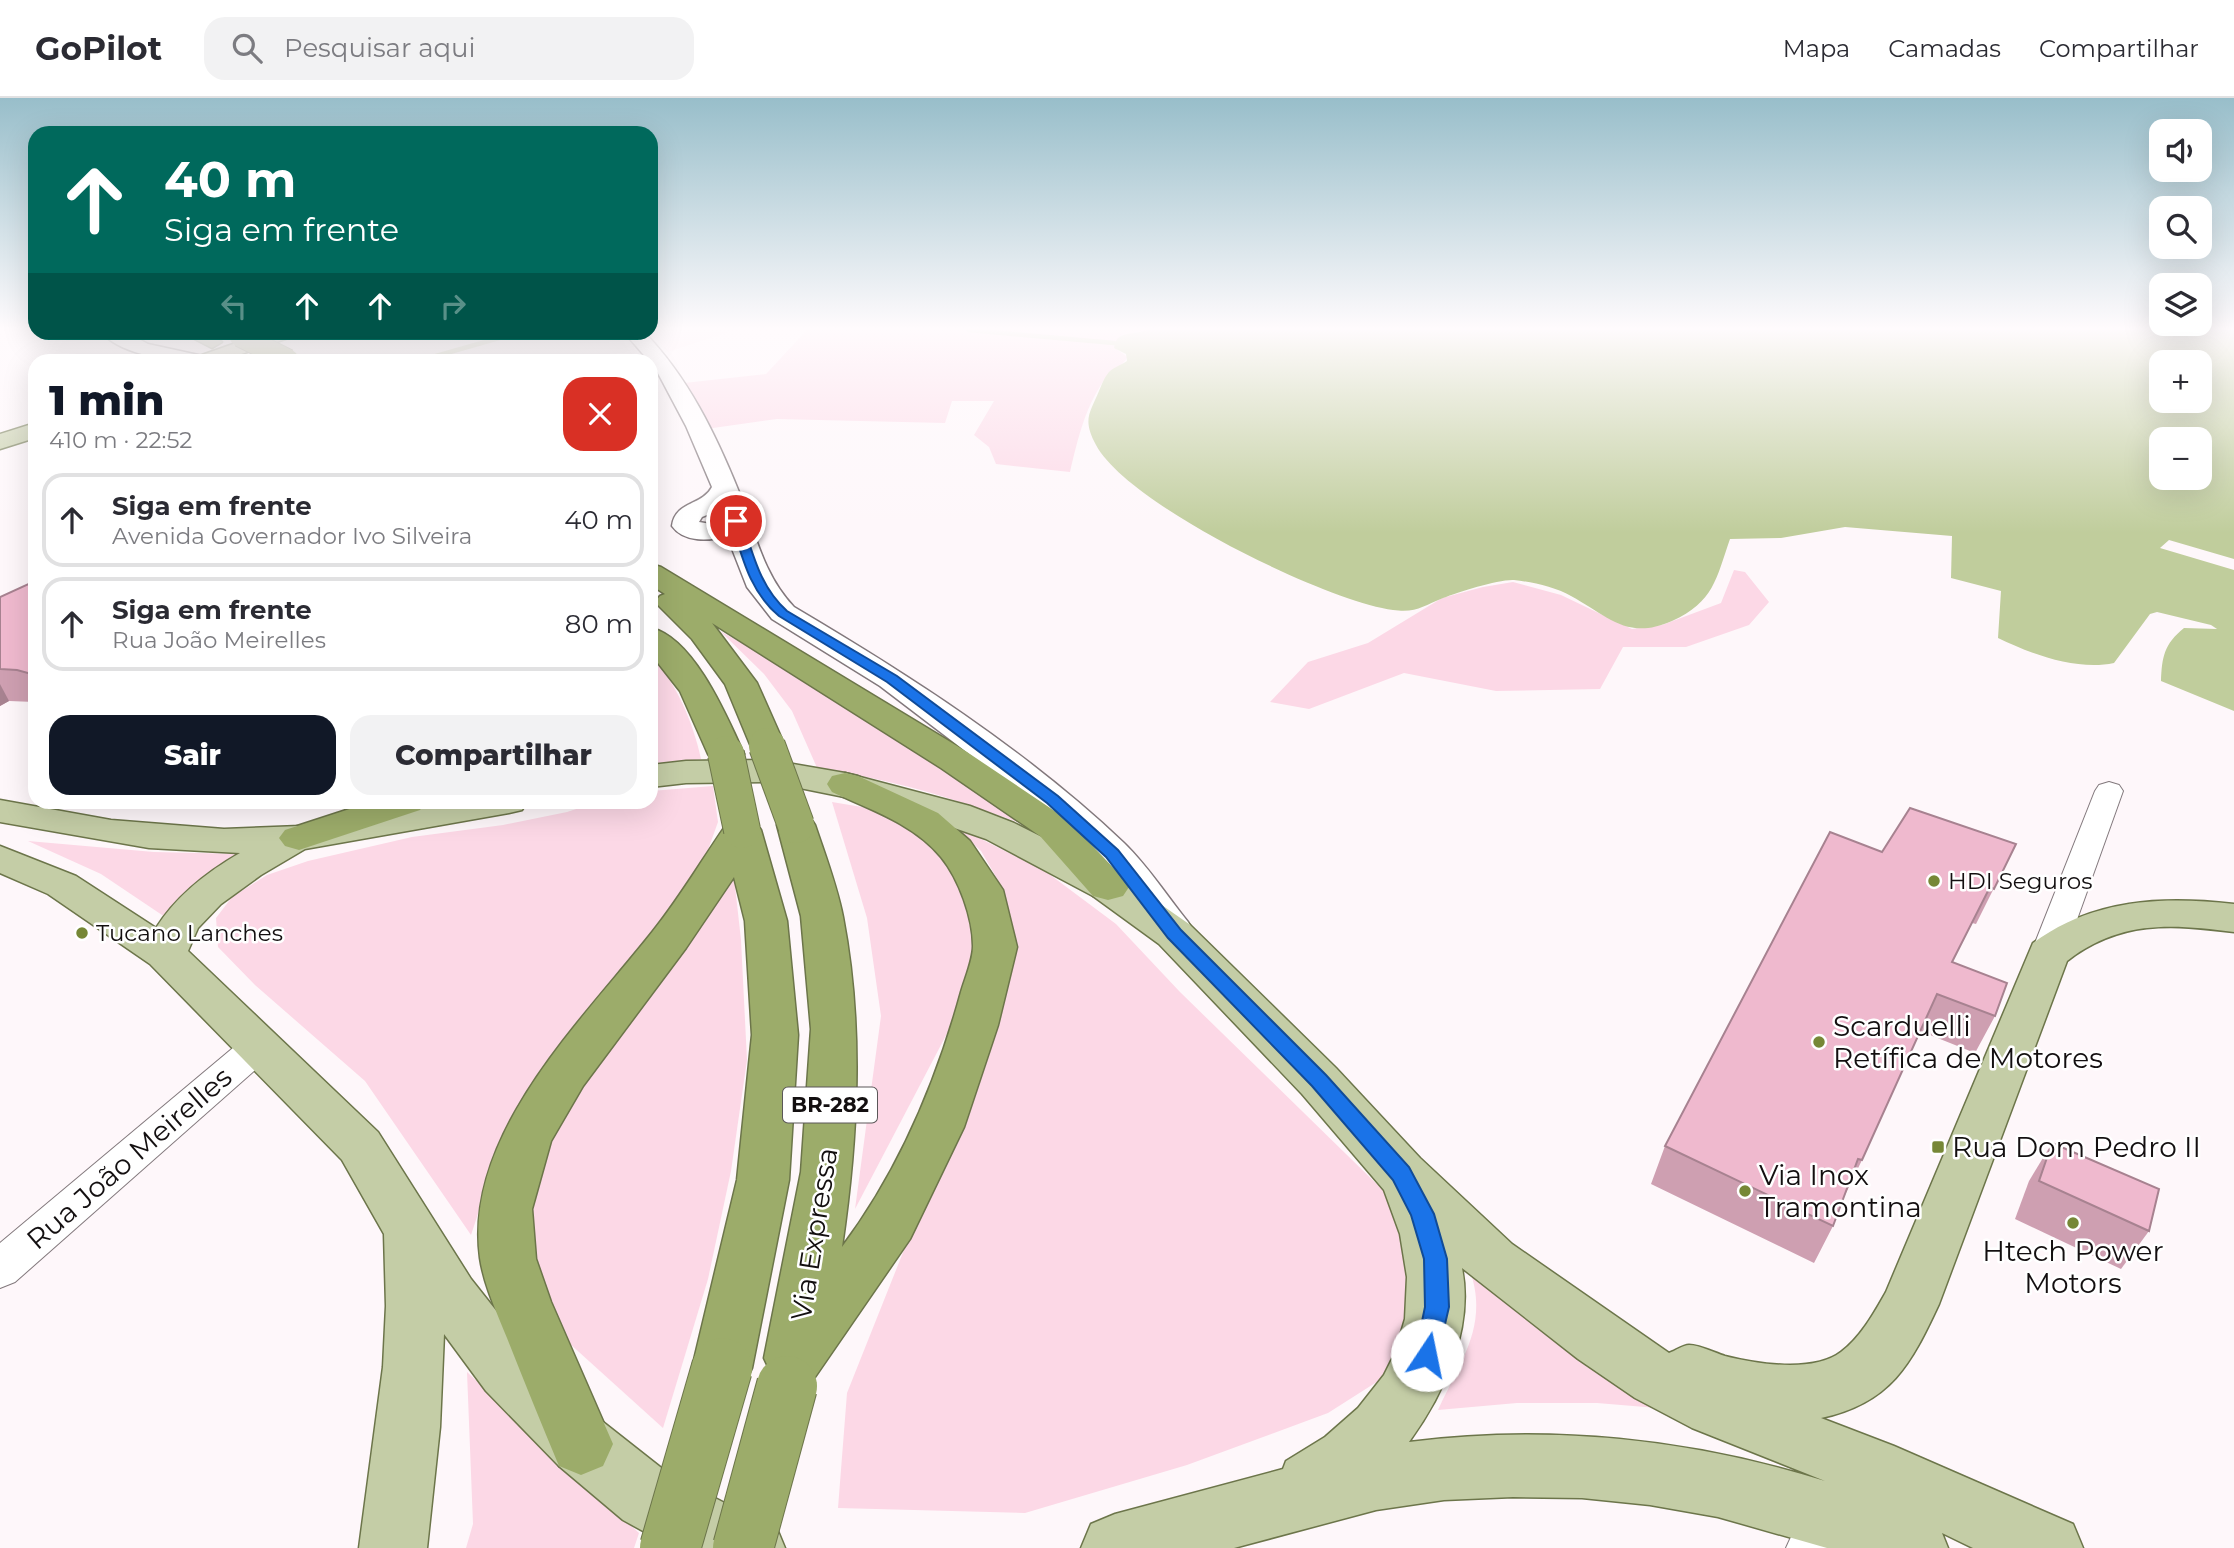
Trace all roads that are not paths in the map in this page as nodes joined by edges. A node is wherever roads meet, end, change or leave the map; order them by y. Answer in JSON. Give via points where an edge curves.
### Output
{"nodes":[{"id":1,"x":681,"y":398,"type":"edge"},
{"id":2,"x":28,"y":422,"type":"edge"},
{"id":3,"x":0,"y":432,"type":"edge"},
{"id":4,"x":28,"y":432,"type":"edge"},
{"id":5,"x":0,"y":442,"type":"edge"},
{"id":6,"x":724,"y":488,"type":"junction"},
{"id":7,"x":736,"y":521,"type":"junction"},
{"id":8,"x":658,"y":577,"type":"edge"},
{"id":9,"x":658,"y":592,"type":"edge"},
{"id":10,"x":658,"y":643,"type":"edge"},
{"id":11,"x":658,"y":775,"type":"edge"},
{"id":12,"x":845,"y":784,"type":"junction"},
{"id":13,"x":2109,"y":790,"type":"dead end"},
{"id":14,"x":386,"y":809,"type":"edge"},
{"id":15,"x":468,"y":809,"type":"edge"},
{"id":16,"x":0,"y":811,"type":"edge"},
{"id":17,"x":742,"y":830,"type":"junction"},
{"id":18,"x":299,"y":838,"type":"junction"},
{"id":19,"x":0,"y":858,"type":"edge"},
{"id":20,"x":1108,"y":887,"type":"junction"},
{"id":21,"x":2234,"y":918,"type":"edge"},
{"id":22,"x":2070,"y":925,"type":"junction"},
{"id":23,"x":1174,"y":934,"type":"junction"},
{"id":24,"x":165,"y":954,"type":"junction"},
{"id":25,"x":259,"y":1046,"type":"junction"},
{"id":26,"x":1401,"y":1173,"type":"junction"},
{"id":27,"x":410,"y":1227,"type":"junction"},
{"id":28,"x":0,"y":1269,"type":"edge"},
{"id":29,"x":1599,"y":1340,"type":"junction"},
{"id":30,"x":791,"y":1372,"type":"junction"},
{"id":31,"x":581,"y":1444,"type":"junction"},
{"id":32,"x":1270,"y":1505,"type":"junction"},
{"id":33,"x":1820,"y":1530,"type":"edge"},
{"id":34,"x":393,"y":1548,"type":"edge"},
{"id":35,"x":670,"y":1548,"type":"edge"},
{"id":36,"x":743,"y":1548,"type":"edge"},
{"id":37,"x":751,"y":1548,"type":"edge"},
{"id":38,"x":1115,"y":1548,"type":"edge"},
{"id":39,"x":1914,"y":1548,"type":"edge"},
{"id":40,"x":2049,"y":1548,"type":"edge"}],
"edges":[{"from":1,"to":6,"type":"main road"},
{"from":2,"to":3,"type":"main road"},
{"from":4,"to":5,"type":"main road"},
{"from":6,"to":7,"type":"main road"},
{"from":6,"to":7,"type":"main road","via":[[719,498],[690,513],[685,526],[716,531]]},
{"from":7,"to":23,"type":"main road","via":[[756,582],[772,604],[892,679],[1053,800],[1112,854]]},
{"from":8,"to":20,"type":"highway","via":[[931,745],[1054,828]]},
{"from":9,"to":30,"type":"highway","name":"Via Expressa","number":"BR-282","bridge":true,"via":[[704,632],[741,683],[796,825],[822,916],[834,1029],[827,1172]]},
{"from":10,"to":17,"type":"highway","number":"BR-282","bridge":true,"via":[[703,698],[726,754]]},
{"from":11,"to":12,"type":"main road","via":[[771,771]]},
{"from":12,"to":20,"type":"main road","via":[[957,814]]},
{"from":12,"to":30,"type":"highway","via":[[924,821],[956,849],[982,890],[995,947],[975,1025],[939,1127],[891,1223]]},
{"from":13,"to":22,"type":"street"},
{"from":14,"to":18,"type":"highway"},
{"from":15,"to":18,"type":"main road"},
{"from":16,"to":18,"type":"main road","via":[[108,832],[170,838]]},
{"from":17,"to":31,"type":"highway","via":[[671,938],[566,1073],[526,1138],[505,1209],[508,1259],[522,1303]]},
{"from":17,"to":35,"type":"highway","number":"BR-282","bridge":true,"via":[[766,921],[775,1035],[763,1180],[722,1368]]},
{"from":18,"to":24,"type":"main road","via":[[252,861],[212,889],[181,921]]},
{"from":19,"to":24,"type":"main road","via":[[62,885]]},
{"from":20,"to":23,"type":"main road"},
{"from":21,"to":22,"type":"main road","via":[[2166,913]]},
{"from":22,"to":29,"type":"main road","via":[[1910,1304],[1888,1343],[1863,1373],[1829,1388],[1797,1394],[1732,1387]]},
{"from":23,"to":26,"type":"main road","via":[[1319,1080]]},
{"from":24,"to":25,"type":"main road"},
{"from":25,"to":27,"type":"main road","via":[[360,1146]]},
{"from":25,"to":28,"type":"street","name":"Rua João Meirelles"},
{"from":26,"to":29,"type":"main road","via":[[1492,1261]]},
{"from":26,"to":32,"type":"main road","via":[[1422,1214],[1435,1259],[1437,1307],[1427,1355],[1405,1400],[1370,1442],[1324,1476]]},
{"from":27,"to":31,"type":"main road","via":[[451,1297],[507,1371]]},
{"from":27,"to":34,"type":"main road","via":[[413,1364]]},
{"from":29,"to":40,"type":"main road","via":[[1656,1378],[1714,1407],[1871,1468]]},
{"from":30,"to":36,"type":"highway","name":"Via Expressa","number":"BR-282","bridge":true},
{"from":31,"to":37,"type":"main road","via":[[646,1497],[726,1540]]},
{"from":32,"to":33,"type":"main road","via":[[1375,1478],[1482,1465],[1592,1466],[1707,1482]]},
{"from":32,"to":38,"type":"main road"},
{"from":33,"to":39,"type":"main road"}]}
